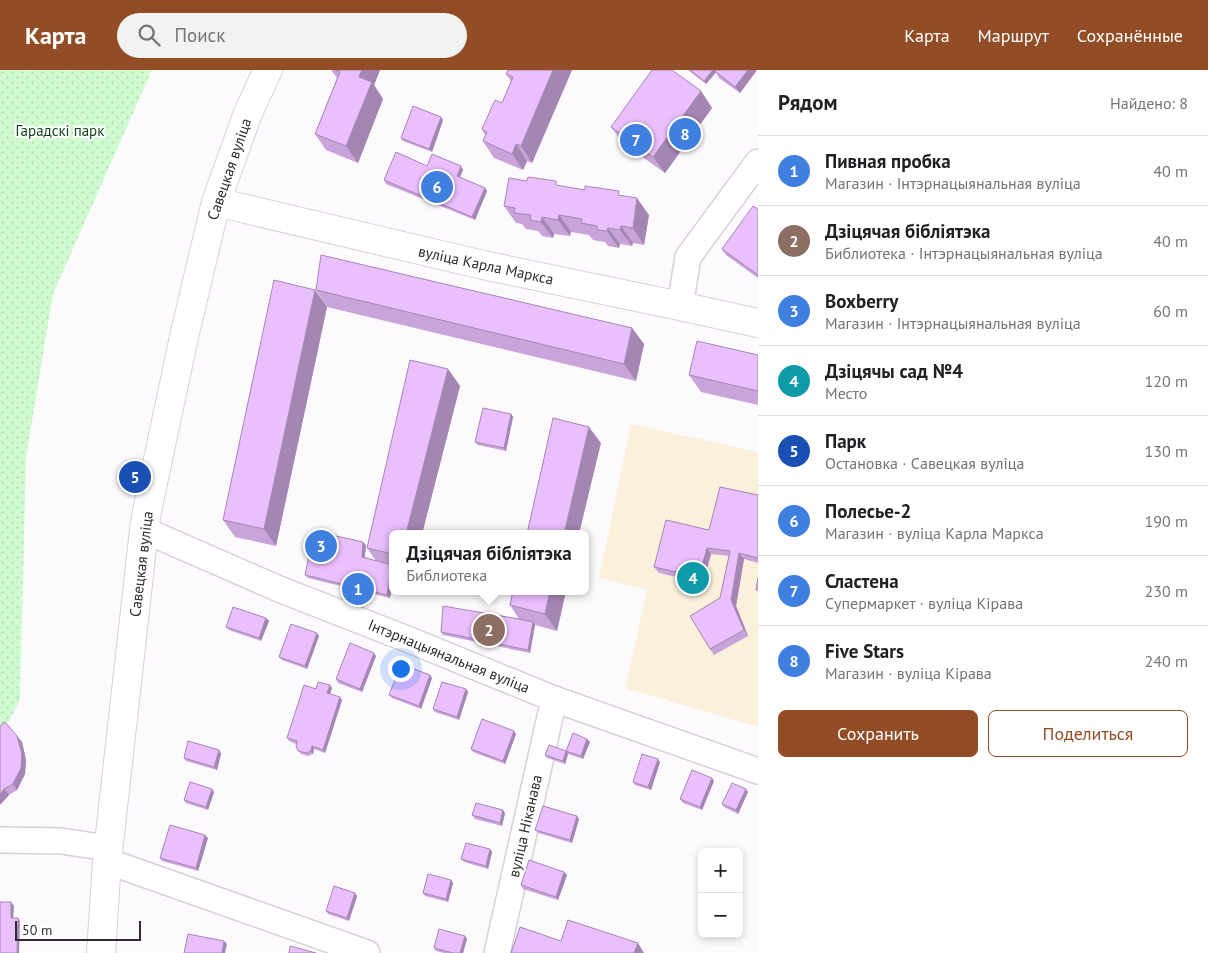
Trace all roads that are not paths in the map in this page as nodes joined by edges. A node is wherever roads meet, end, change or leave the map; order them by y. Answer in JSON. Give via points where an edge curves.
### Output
{"nodes":[{"id":1,"x":268,"y":70,"type":"edge"},
{"id":2,"x":758,"y":162,"type":"edge"},
{"id":3,"x":216,"y":202,"type":"junction"},
{"id":4,"x":680,"y":306,"type":"junction"},
{"id":5,"x":758,"y":323,"type":"edge"},
{"id":6,"x":144,"y":530,"type":"junction"},
{"id":7,"x":554,"y":699,"type":"junction"},
{"id":8,"x":758,"y":771,"type":"edge"},
{"id":9,"x":0,"y":840,"type":"edge"},
{"id":10,"x":107,"y":854,"type":"junction"},
{"id":11,"x":101,"y":953,"type":"edge"},
{"id":12,"x":367,"y":953,"type":"edge"},
{"id":13,"x":497,"y":953,"type":"edge"}],
"edges":[{"from":1,"to":3,"type":"main road","name":"Савецкая вуліца","via":[[248,113]]},
{"from":2,"to":4,"type":"street","via":[[688,257]]},
{"from":3,"to":4,"type":"main road","name":"вуліца Карла Маркса","via":[[483,265]]},
{"from":3,"to":6,"type":"main road","name":"Савецкая вуліца"},
{"from":4,"to":5,"type":"main road","name":"вуліца Карла Маркса"},
{"from":6,"to":7,"type":"street","name":"Інтэрнацыянальная вуліца","via":[[279,589]]},
{"from":6,"to":10,"type":"main road","name":"Савецкая вуліца"},
{"from":7,"to":8,"type":"street","name":"Інтэрнацыянальная вуліца"},
{"from":7,"to":13,"type":"street","name":"вуліца Ніканава"},
{"from":9,"to":10,"type":"street","via":[[61,841]]},
{"from":10,"to":11,"type":"main road","name":"Савецкая вуліца"},
{"from":10,"to":12,"type":"street"}]}
